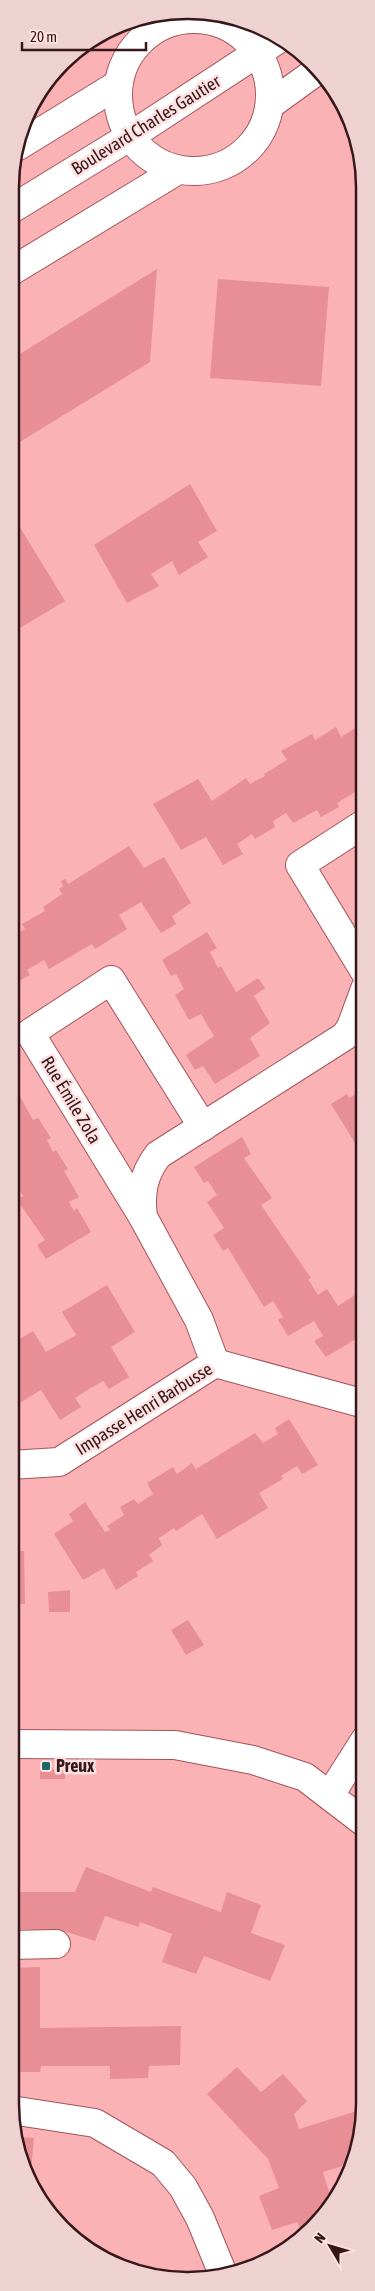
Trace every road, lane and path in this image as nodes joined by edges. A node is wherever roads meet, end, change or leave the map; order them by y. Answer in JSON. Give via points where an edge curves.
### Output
{"nodes":[{"id":1,"x":194,"y":19,"type":"edge"},
{"id":2,"x":226,"y":24,"type":"edge"},
{"id":3,"x":145,"y":26,"type":"edge"},
{"id":4,"x":274,"y":43,"type":"edge"},
{"id":5,"x":258,"y":54,"type":"junction"},
{"id":6,"x":312,"y":74,"type":"edge"},
{"id":7,"x":117,"y":85,"type":"junction"},
{"id":8,"x":271,"y":104,"type":"junction"},
{"id":9,"x":129,"y":137,"type":"junction"},
{"id":10,"x":26,"y":141,"type":"edge"},
{"id":11,"x":178,"y":170,"type":"junction"},
{"id":12,"x":19,"y":204,"type":"edge"},
{"id":13,"x":19,"y":267,"type":"edge"},
{"id":14,"x":356,"y":829,"type":"edge"},
{"id":15,"x":356,"y":957,"type":"edge"},
{"id":16,"x":356,"y":1015,"type":"edge"},
{"id":17,"x":203,"y":1127,"type":"junction"},
{"id":18,"x":143,"y":1217,"type":"junction"},
{"id":19,"x":215,"y":1363,"type":"junction"},
{"id":20,"x":356,"y":1402,"type":"edge"},
{"id":21,"x":19,"y":1464,"type":"edge"},
{"id":22,"x":19,"y":1744,"type":"edge"},
{"id":23,"x":356,"y":1754,"type":"edge"},
{"id":24,"x":330,"y":1794,"type":"junction"},
{"id":25,"x":356,"y":1816,"type":"edge"},
{"id":26,"x":56,"y":1944,"type":"dead end"},
{"id":27,"x":19,"y":1945,"type":"edge"},
{"id":28,"x":19,"y":2111,"type":"edge"},
{"id":29,"x":221,"y":2269,"type":"edge"}],
"edges":[{"from":1,"to":3,"type":"street"},
{"from":2,"to":5,"type":"street","via":[[245,38]]},
{"from":3,"to":7,"type":"street"},
{"from":4,"to":5,"type":"street","name":"Boulevard Charles Gautier"},
{"from":5,"to":8,"type":"street","via":[[266,72]]},
{"from":5,"to":9,"type":"street","name":"Boulevard Charles Gautier"},
{"from":6,"to":8,"type":"street"},
{"from":7,"to":9,"type":"street","via":[[120,115]]},
{"from":7,"to":10,"type":"street"},
{"from":8,"to":11,"type":"street","via":[[263,128],[243,154],[214,169],[199,172]]},
{"from":9,"to":11,"type":"street","via":[[140,150],[160,164]]},
{"from":9,"to":12,"type":"street","name":"Boulevard Charles Gautier"},
{"from":11,"to":13,"type":"street"},
{"from":14,"to":15,"type":"street","via":[[300,865]]},
{"from":16,"to":17,"type":"street","name":"Rue Émile Zola","via":[[345,1036]]},
{"from":17,"to":18,"type":"street","name":"Rue Émile Zola","via":[[158,1155],[148,1168],[143,1180]]},
{"from":17,"to":18,"type":"street","name":"Rue Émile Zola","via":[[111,980],[30,1033]]},
{"from":18,"to":19,"type":"street","name":"Rue Émile Zola","via":[[199,1320]]},
{"from":19,"to":20,"type":"street","name":"Impasse Henri Barbusse"},
{"from":19,"to":21,"type":"street","name":"Impasse Henri Barbusse","via":[[59,1462]]},
{"from":22,"to":24,"type":"street","via":[[175,1745],[253,1760],[304,1777]]},
{"from":23,"to":24,"type":"street"},
{"from":24,"to":25,"type":"street"},
{"from":26,"to":27,"type":"street"},
{"from":28,"to":29,"type":"street","via":[[95,2123],[163,2163],[183,2187],[200,2218]]}]}
